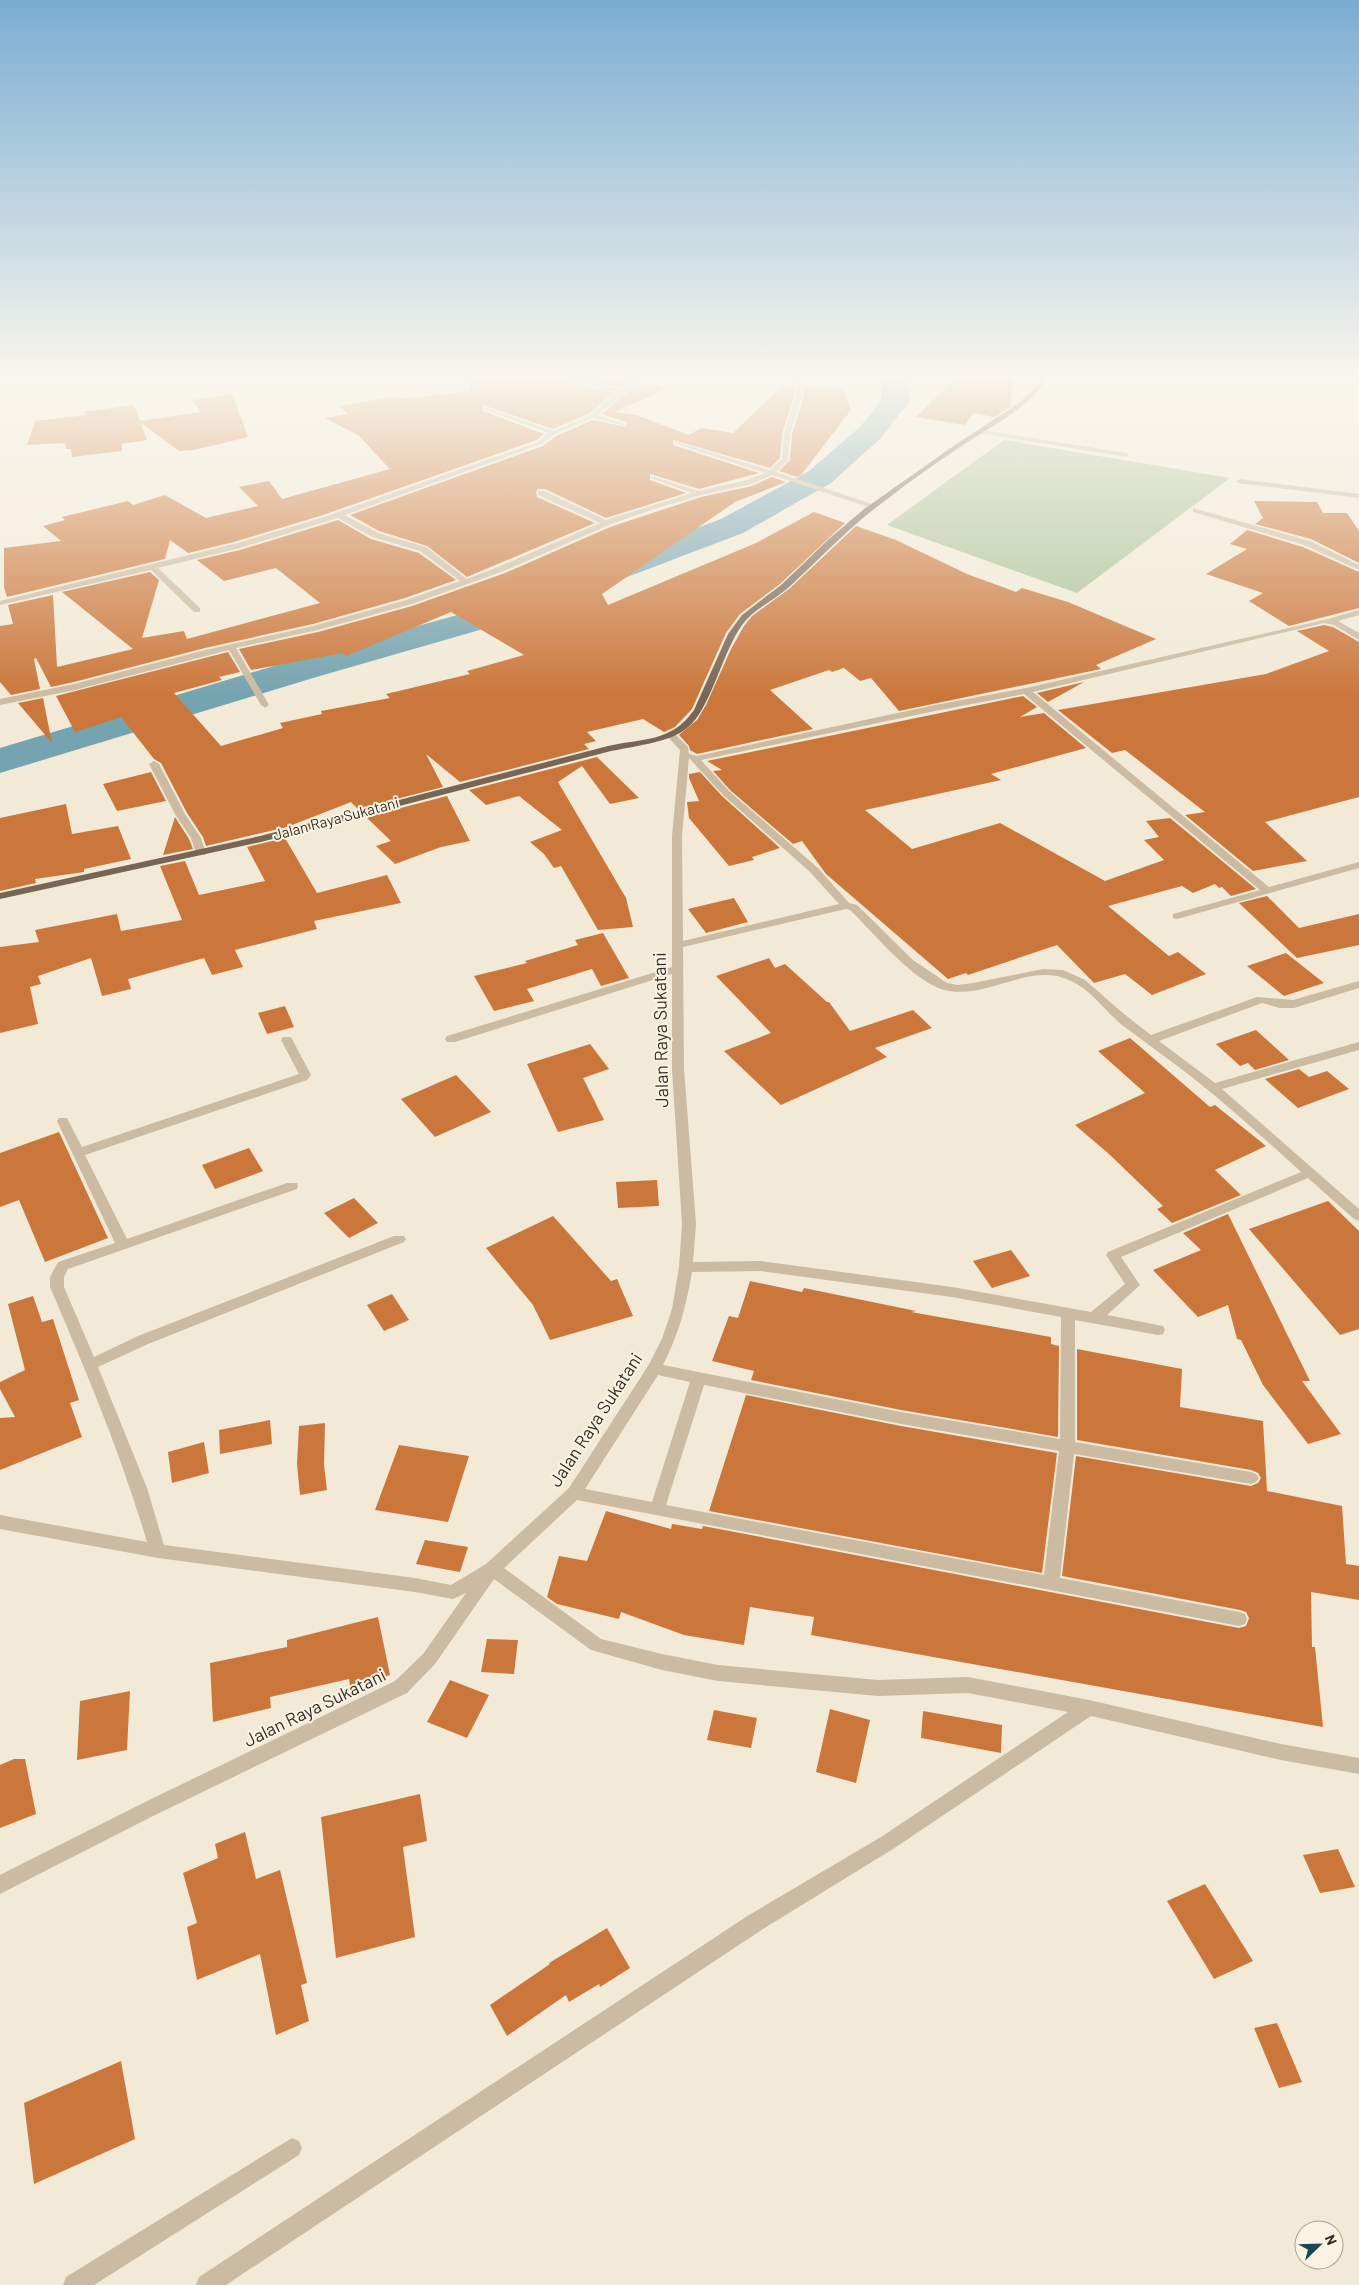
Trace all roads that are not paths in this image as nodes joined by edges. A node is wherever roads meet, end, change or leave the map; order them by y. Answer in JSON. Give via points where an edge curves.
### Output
{"nodes":[{"id":1,"x":428,"y":484,"type":"edge"},
{"id":2,"x":672,"y":484,"type":"edge"},
{"id":3,"x":744,"y":484,"type":"edge"},
{"id":4,"x":802,"y":484,"type":"edge"},
{"id":5,"x":906,"y":484,"type":"edge"},
{"id":6,"x":1261,"y":484,"type":"edge"},
{"id":7,"x":541,"y":493,"type":"dead end"},
{"id":8,"x":699,"y":493,"type":"junction"},
{"id":9,"x":1359,"y":496,"type":"edge"},
{"id":10,"x":874,"y":506,"type":"junction"},
{"id":11,"x":1196,"y":510,"type":"dead end"},
{"id":12,"x":339,"y":515,"type":"junction"},
{"id":13,"x":606,"y":523,"type":"junction"},
{"id":14,"x":153,"y":568,"type":"junction"},
{"id":15,"x":1359,"y":568,"type":"edge"},
{"id":16,"x":466,"y":582,"type":"junction"},
{"id":17,"x":0,"y":603,"type":"edge"},
{"id":18,"x":197,"y":610,"type":"dead end"},
{"id":19,"x":1359,"y":612,"type":"edge"},
{"id":20,"x":1330,"y":621,"type":"junction"},
{"id":21,"x":1359,"y":637,"type":"edge"},
{"id":22,"x":231,"y":647,"type":"junction"},
{"id":23,"x":1026,"y":691,"type":"junction"},
{"id":24,"x":0,"y":702,"type":"edge"},
{"id":25,"x":264,"y":704,"type":"dead end"},
{"id":26,"x":671,"y":735,"type":"junction"},
{"id":27,"x":690,"y":754,"type":"junction"},
{"id":28,"x":154,"y":764,"type":"dead end"},
{"id":29,"x":201,"y":853,"type":"junction"},
{"id":30,"x":1359,"y":865,"type":"edge"},
{"id":31,"x":1268,"y":890,"type":"junction"},
{"id":32,"x":0,"y":896,"type":"edge"},
{"id":33,"x":846,"y":906,"type":"junction"},
{"id":34,"x":1177,"y":916,"type":"dead end"},
{"id":35,"x":678,"y":945,"type":"junction"},
{"id":36,"x":678,"y":969,"type":"junction"},
{"id":37,"x":1359,"y":984,"type":"edge"},
{"id":38,"x":451,"y":1039,"type":"dead end"},
{"id":39,"x":287,"y":1040,"type":"dead end"},
{"id":40,"x":1150,"y":1040,"type":"junction"},
{"id":41,"x":1359,"y":1046,"type":"edge"},
{"id":42,"x":1213,"y":1088,"type":"junction"},
{"id":43,"x":63,"y":1121,"type":"dead end"},
{"id":44,"x":78,"y":1153,"type":"junction"},
{"id":45,"x":1309,"y":1173,"type":"junction"},
{"id":46,"x":292,"y":1186,"type":"dead end"},
{"id":47,"x":1359,"y":1216,"type":"edge"},
{"id":48,"x":399,"y":1239,"type":"dead end"},
{"id":49,"x":123,"y":1245,"type":"junction"},
{"id":50,"x":686,"y":1267,"type":"junction"},
{"id":51,"x":1068,"y":1312,"type":"junction"},
{"id":52,"x":1094,"y":1318,"type":"junction"},
{"id":53,"x":1158,"y":1330,"type":"dead end"},
{"id":54,"x":89,"y":1365,"type":"junction"},
{"id":55,"x":654,"y":1369,"type":"junction"},
{"id":56,"x":698,"y":1377,"type":"junction"},
{"id":57,"x":1067,"y":1446,"type":"junction"},
{"id":58,"x":1251,"y":1478,"type":"dead end"},
{"id":59,"x":574,"y":1493,"type":"junction"},
{"id":60,"x":657,"y":1510,"type":"junction"},
{"id":61,"x":0,"y":1522,"type":"edge"},
{"id":62,"x":158,"y":1551,"type":"junction"},
{"id":63,"x":492,"y":1569,"type":"junction"},
{"id":64,"x":1051,"y":1583,"type":"junction"},
{"id":65,"x":1239,"y":1619,"type":"dead end"},
{"id":66,"x":1089,"y":1708,"type":"junction"},
{"id":67,"x":1359,"y":1766,"type":"edge"},
{"id":68,"x":0,"y":1885,"type":"edge"},
{"id":69,"x":292,"y":2148,"type":"dead end"},
{"id":70,"x":74,"y":2285,"type":"edge"},
{"id":71,"x":207,"y":2285,"type":"edge"}],
"edges":[{"from":1,"to":12,"type":"street"},
{"from":2,"to":8,"type":"street"},
{"from":3,"to":8,"type":"street"},
{"from":4,"to":10,"type":"street"},
{"from":5,"to":10,"type":"main road","name":"Jalan Raya Sukatani"},
{"from":6,"to":9,"type":"street"},
{"from":7,"to":13,"type":"street"},
{"from":8,"to":13,"type":"street"},
{"from":10,"to":26,"type":"main road","name":"Jalan Raya Sukatani","via":[[840,533],[783,588],[741,621],[725,646],[694,718],[681,731]]},
{"from":11,"to":15,"type":"street","via":[[1307,543]]},
{"from":12,"to":14,"type":"street"},
{"from":12,"to":16,"type":"street","via":[[375,535],[424,549]]},
{"from":13,"to":16,"type":"street","via":[[546,551]]},
{"from":14,"to":17,"type":"street"},
{"from":14,"to":18,"type":"street"},
{"from":16,"to":22,"type":"street","via":[[358,617]]},
{"from":19,"to":20,"type":"street"},
{"from":20,"to":21,"type":"street"},
{"from":20,"to":23,"type":"street"},
{"from":22,"to":24,"type":"street","via":[[75,687]]},
{"from":22,"to":25,"type":"street"},
{"from":23,"to":27,"type":"street"},
{"from":23,"to":31,"type":"street"},
{"from":26,"to":27,"type":"street"},
{"from":26,"to":29,"type":"main road","name":"Jalan Raya Sukatani"},
{"from":27,"to":33,"type":"street","via":[[726,793],[814,870]]},
{"from":27,"to":35,"type":"street","name":"Jalan Raya Sukatani","via":[[677,836]]},
{"from":28,"to":29,"type":"street","via":[[196,838]]},
{"from":29,"to":32,"type":"main road","name":"Jalan Raya Sukatani"},
{"from":30,"to":31,"type":"street"},
{"from":31,"to":34,"type":"street"},
{"from":33,"to":35,"type":"street"},
{"from":33,"to":40,"type":"street","via":[[853,907],[923,974],[943,986],[964,988],[1043,973],[1068,975]]},
{"from":35,"to":36,"type":"street","name":"Jalan Raya Sukatani"},
{"from":36,"to":38,"type":"street"},
{"from":36,"to":50,"type":"street","name":"Jalan Raya Sukatani","via":[[678,1069],[689,1224]]},
{"from":37,"to":40,"type":"street","via":[[1294,1004],[1261,999]]},
{"from":39,"to":44,"type":"street","via":[[305,1075],[303,1078]]},
{"from":40,"to":42,"type":"street"},
{"from":41,"to":42,"type":"street"},
{"from":42,"to":45,"type":"street"},
{"from":43,"to":44,"type":"street"},
{"from":44,"to":49,"type":"street"},
{"from":45,"to":47,"type":"street"},
{"from":45,"to":52,"type":"street","via":[[1113,1255],[1133,1285]]},
{"from":46,"to":49,"type":"street"},
{"from":48,"to":54,"type":"street","via":[[143,1340]]},
{"from":49,"to":54,"type":"street","via":[[63,1266],[57,1276],[57,1286]]},
{"from":50,"to":51,"type":"street","via":[[761,1266],[952,1292]]},
{"from":50,"to":55,"type":"street","name":"Jalan Raya Sukatani","via":[[679,1309]]},
{"from":51,"to":52,"type":"street"},
{"from":51,"to":57,"type":"street"},
{"from":52,"to":53,"type":"street"},
{"from":54,"to":62,"type":"street","via":[[119,1435]]},
{"from":55,"to":56,"type":"street"},
{"from":55,"to":59,"type":"street","name":"Jalan Raya Sukatani"},
{"from":56,"to":57,"type":"street","via":[[901,1418]]},
{"from":56,"to":60,"type":"street"},
{"from":57,"to":58,"type":"street"},
{"from":57,"to":64,"type":"street"},
{"from":59,"to":60,"type":"street"},
{"from":59,"to":63,"type":"street","name":"Jalan Raya Sukatani"},
{"from":60,"to":64,"type":"street"},
{"from":61,"to":62,"type":"street"},
{"from":62,"to":63,"type":"street","via":[[453,1592]]},
{"from":63,"to":66,"type":"street","via":[[598,1644],[662,1662],[718,1673],[807,1683],[878,1688],[968,1685]]},
{"from":63,"to":68,"type":"street","name":"Jalan Raya Sukatani","via":[[429,1659],[401,1687]]},
{"from":64,"to":65,"type":"street"},
{"from":66,"to":67,"type":"street","via":[[1281,1752]]},
{"from":66,"to":71,"type":"street","via":[[887,1843],[756,1922]]},
{"from":69,"to":70,"type":"street"}]}
